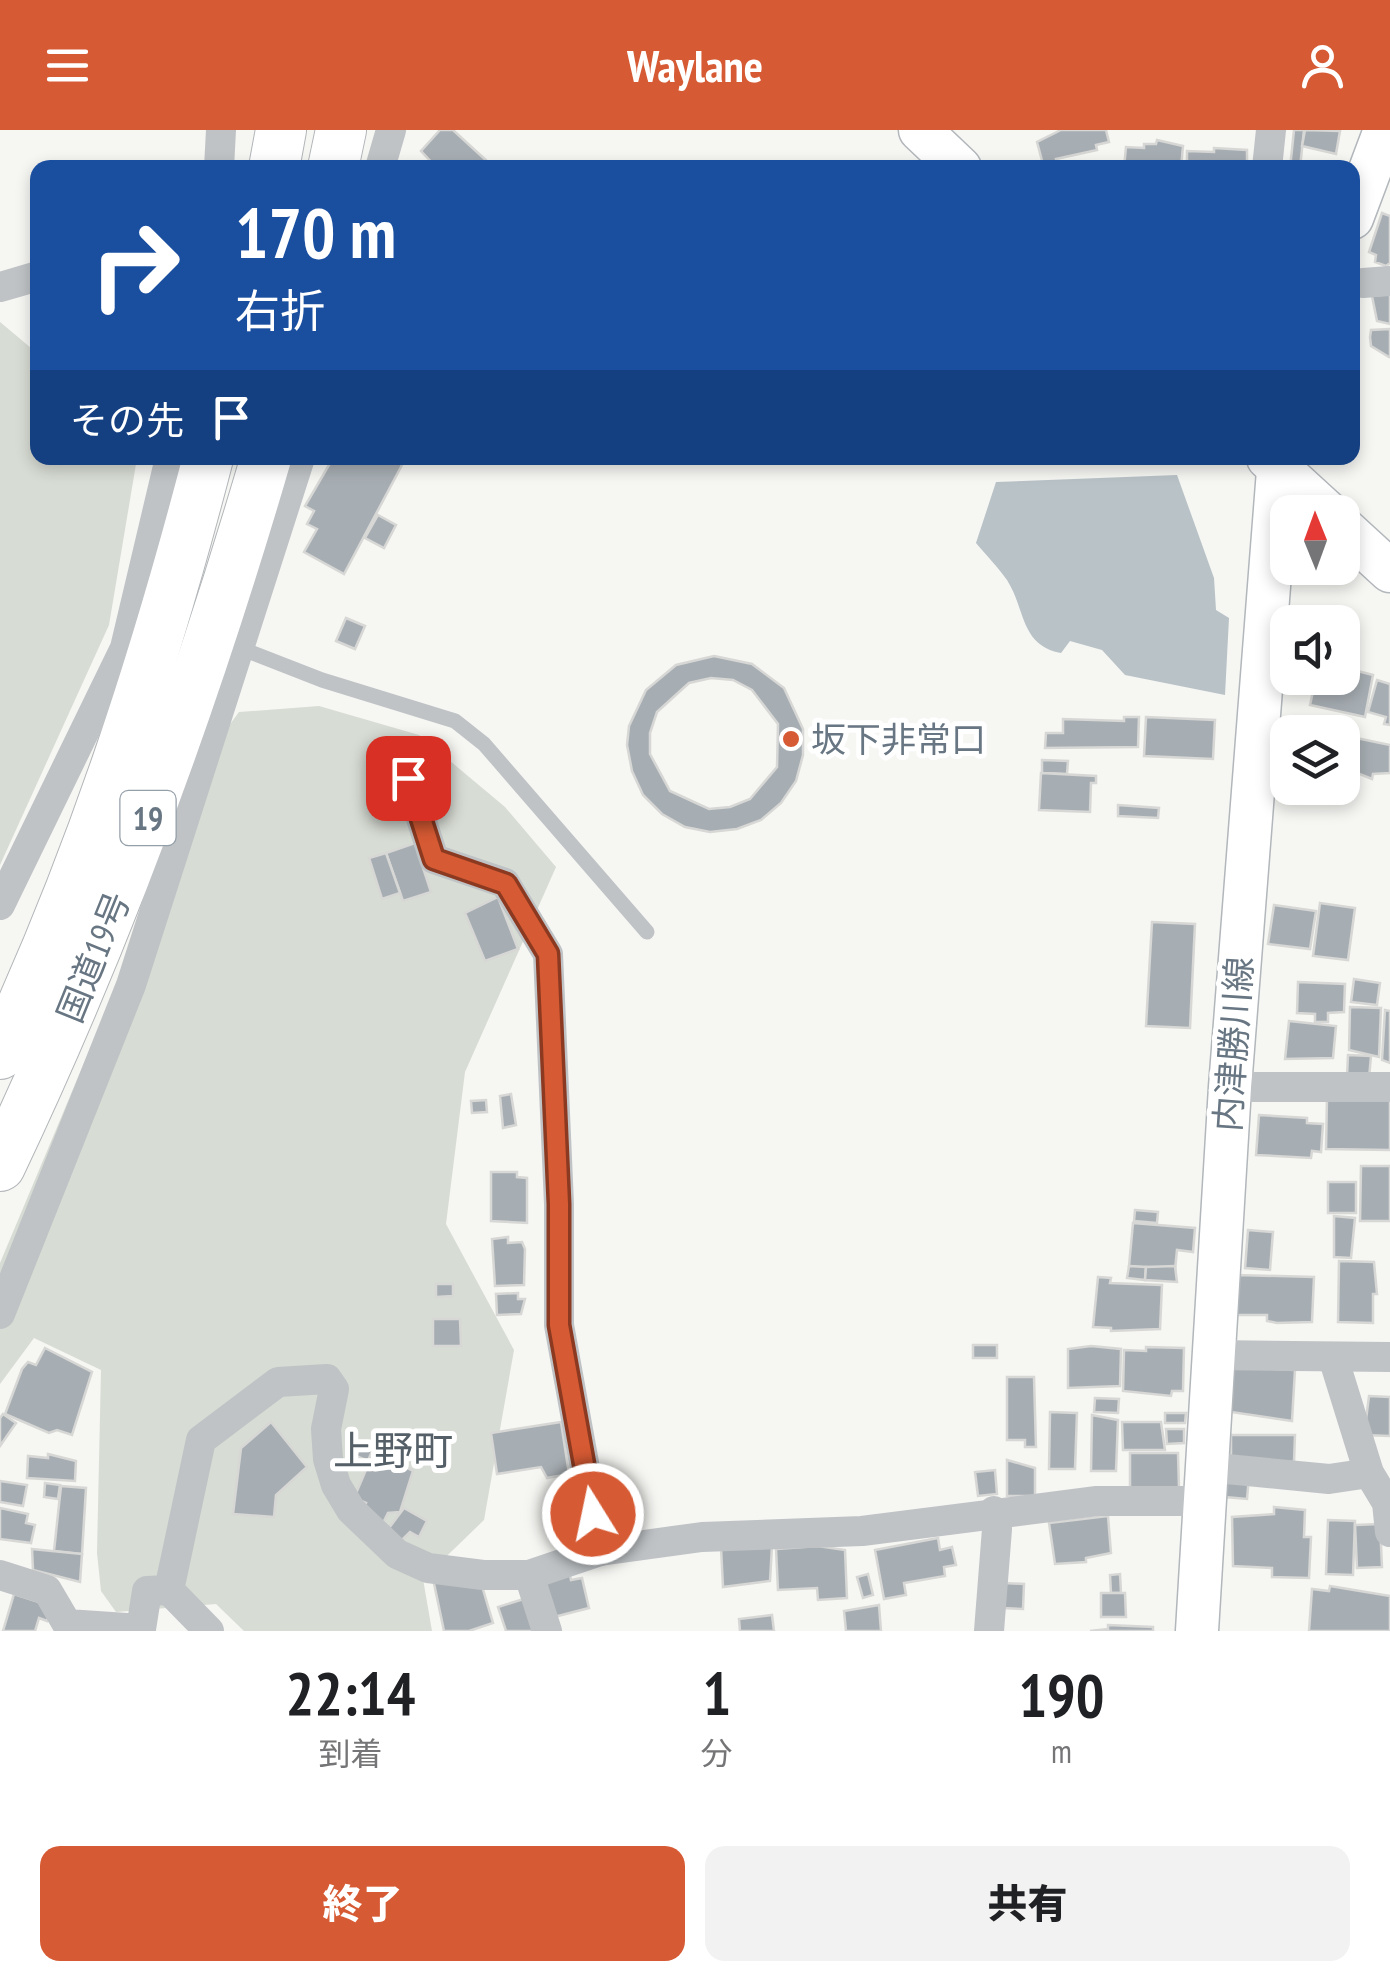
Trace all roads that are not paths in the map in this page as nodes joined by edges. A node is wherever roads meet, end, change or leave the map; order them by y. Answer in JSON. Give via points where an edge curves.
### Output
{"nodes":[{"id":1,"x":221,"y":130,"type":"edge"},
{"id":2,"x":282,"y":130,"type":"edge"},
{"id":3,"x":340,"y":130,"type":"edge"},
{"id":4,"x":390,"y":130,"type":"edge"},
{"id":5,"x":920,"y":130,"type":"edge"},
{"id":6,"x":1271,"y":130,"type":"edge"},
{"id":7,"x":1385,"y":130,"type":"edge"},
{"id":8,"x":220,"y":160,"type":"edge"},
{"id":9,"x":276,"y":160,"type":"edge"},
{"id":10,"x":334,"y":160,"type":"edge"},
{"id":11,"x":382,"y":160,"type":"edge"},
{"id":12,"x":952,"y":160,"type":"edge"},
{"id":13,"x":1268,"y":160,"type":"edge"},
{"id":14,"x":1360,"y":197,"type":"edge"},
{"id":15,"x":30,"y":279,"type":"edge"},
{"id":16,"x":0,"y":288,"type":"edge"},
{"id":17,"x":168,"y":465,"type":"edge"},
{"id":18,"x":206,"y":465,"type":"edge"},
{"id":19,"x":264,"y":465,"type":"edge"},
{"id":20,"x":298,"y":465,"type":"edge"},
{"id":21,"x":1274,"y":465,"type":"edge"},
{"id":22,"x":1279,"y":465,"type":"edge"},
{"id":23,"x":1310,"y":495,"type":"edge"},
{"id":24,"x":1360,"y":544,"type":"edge"},
{"id":25,"x":1390,"y":571,"type":"edge"},
{"id":26,"x":240,"y":648,"type":"junction"},
{"id":27,"x":408,"y":778,"type":"dead end"},
{"id":28,"x":0,"y":904,"type":"edge"},
{"id":29,"x":646,"y":932,"type":"dead end"},
{"id":30,"x":0,"y":1054,"type":"edge"},
{"id":31,"x":1230,"y":1087,"type":"junction"},
{"id":32,"x":1390,"y":1087,"type":"edge"},
{"id":33,"x":0,"y":1166,"type":"edge"},
{"id":34,"x":0,"y":1314,"type":"edge"},
{"id":35,"x":1212,"y":1355,"type":"junction"},
{"id":36,"x":1333,"y":1357,"type":"junction"},
{"id":37,"x":1390,"y":1358,"type":"edge"},
{"id":38,"x":1369,"y":1474,"type":"junction"},
{"id":39,"x":1204,"y":1484,"type":"junction"},
{"id":40,"x":994,"y":1512,"type":"junction"},
{"id":41,"x":1390,"y":1532,"type":"edge"},
{"id":42,"x":600,"y":1551,"type":"junction"},
{"id":43,"x":0,"y":1574,"type":"edge"},
{"id":44,"x":529,"y":1575,"type":"junction"},
{"id":45,"x":169,"y":1590,"type":"junction"},
{"id":46,"x":63,"y":1627,"type":"edge"},
{"id":47,"x":209,"y":1631,"type":"edge"},
{"id":48,"x":547,"y":1631,"type":"edge"},
{"id":49,"x":990,"y":1631,"type":"edge"},
{"id":50,"x":1197,"y":1631,"type":"edge"}],
"edges":[{"from":1,"to":8,"type":"street"},
{"from":2,"to":9,"type":"highway"},
{"from":3,"to":10,"type":"highway"},
{"from":4,"to":11,"type":"street"},
{"from":5,"to":12,"type":"main road"},
{"from":6,"to":13,"type":"street"},
{"from":7,"to":14,"type":"main road"},
{"from":15,"to":16,"type":"street"},
{"from":17,"to":28,"type":"street","via":[[125,648]]},
{"from":18,"to":30,"type":"highway","name":"国道19号","number":"19","via":[[168,613],[106,798]]},
{"from":19,"to":33,"type":"highway","name":"国道19号","number":"19","via":[[217,625],[151,810],[82,987]]},
{"from":20,"to":26,"type":"street"},
{"from":21,"to":31,"type":"main road","name":"内津勝川線"},
{"from":22,"to":23,"type":"main road"},
{"from":24,"to":25,"type":"main road"},
{"from":26,"to":29,"type":"lane","via":[[455,721],[484,744]]},
{"from":26,"to":34,"type":"street","via":[[131,986]]},
{"from":27,"to":42,"type":"street","via":[[434,859],[506,884],[548,954],[559,1325]]},
{"from":31,"to":32,"type":"street"},
{"from":31,"to":35,"type":"main road","name":"内津勝川線"},
{"from":35,"to":36,"type":"street"},
{"from":35,"to":39,"type":"main road","name":"内津勝川線"},
{"from":36,"to":37,"type":"street"},
{"from":36,"to":38,"type":"street"},
{"from":38,"to":39,"type":"street"},
{"from":38,"to":41,"type":"street","via":[[1387,1503]]},
{"from":39,"to":40,"type":"street"},
{"from":39,"to":50,"type":"main road","name":"内津勝川線"},
{"from":40,"to":42,"type":"street","via":[[862,1531],[702,1537]]},
{"from":40,"to":49,"type":"street"},
{"from":42,"to":44,"type":"street"},
{"from":43,"to":46,"type":"street","via":[[47,1590]]},
{"from":44,"to":45,"type":"street","via":[[428,1568],[397,1554],[372,1534],[336,1486],[326,1429],[334,1389],[327,1380],[278,1382],[201,1440]]},
{"from":44,"to":48,"type":"street"},
{"from":45,"to":46,"type":"street","via":[[147,1590],[141,1629]]},
{"from":45,"to":47,"type":"street"}]}
